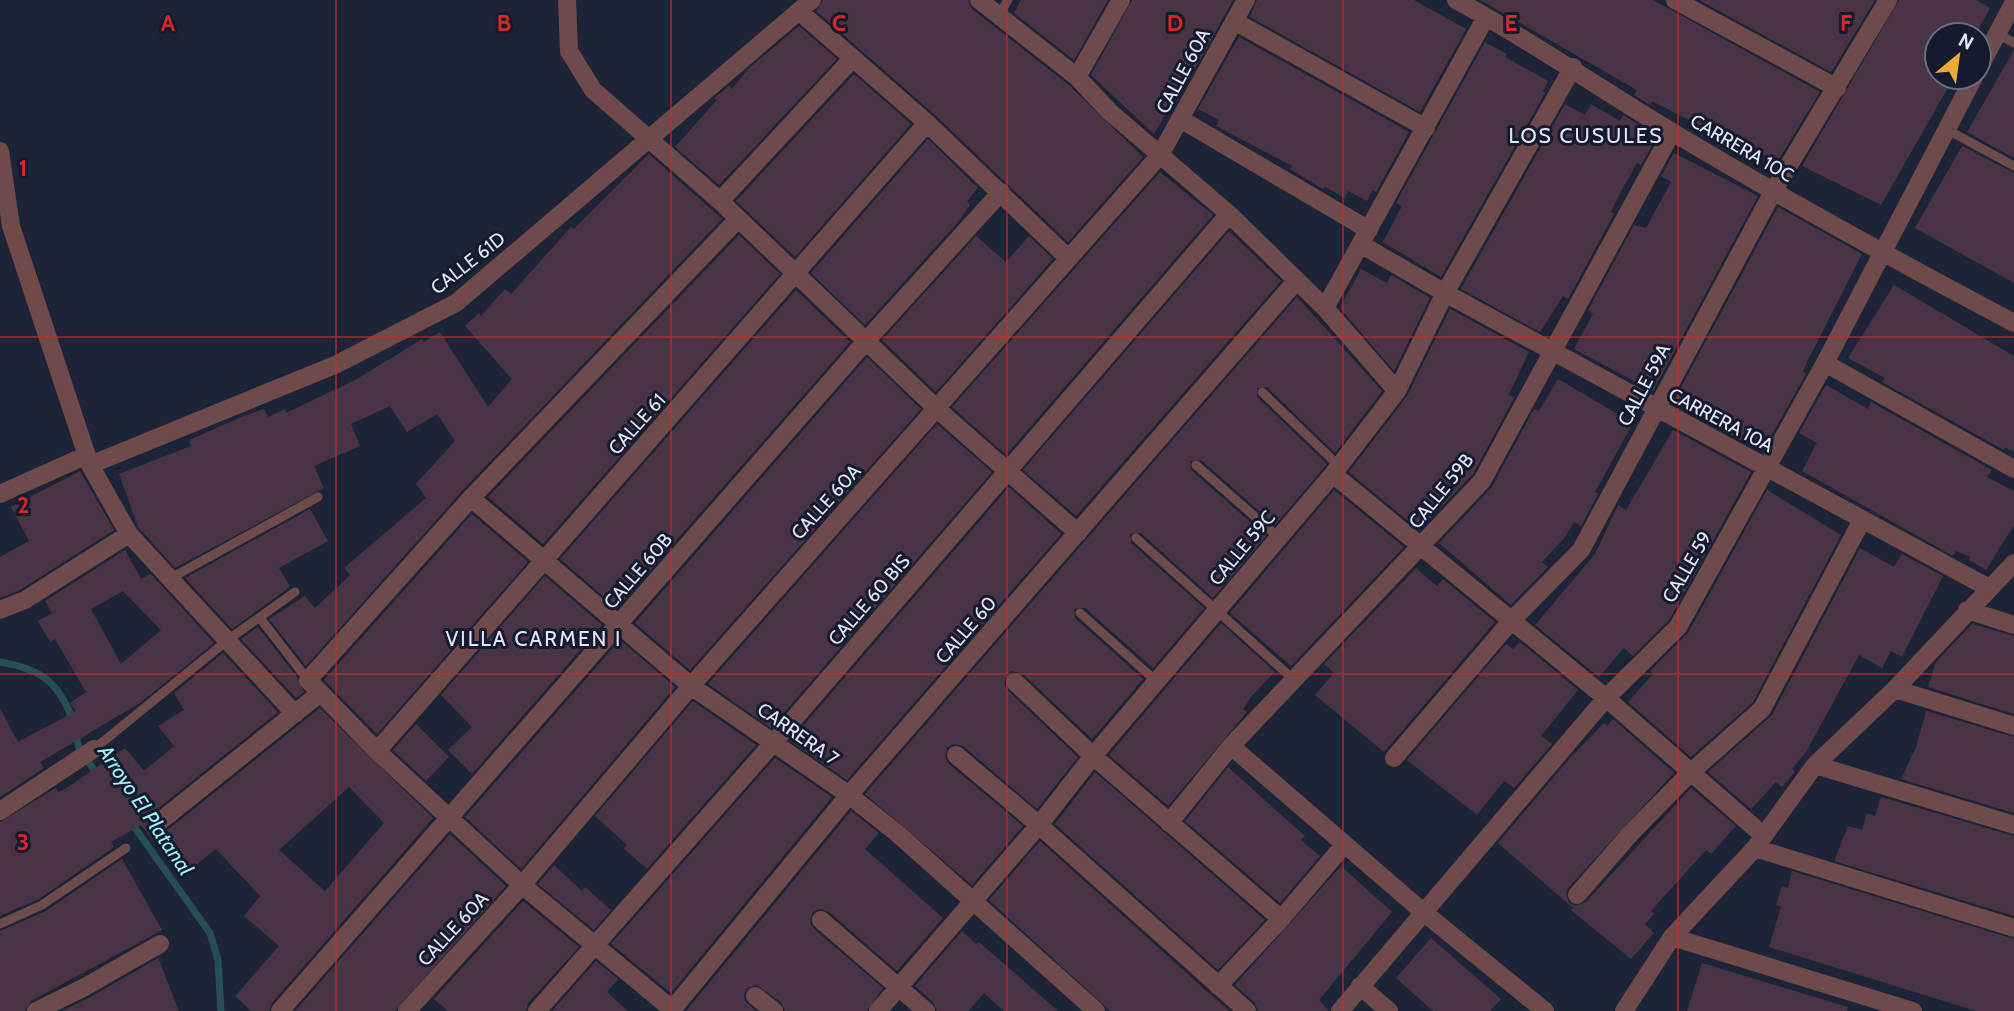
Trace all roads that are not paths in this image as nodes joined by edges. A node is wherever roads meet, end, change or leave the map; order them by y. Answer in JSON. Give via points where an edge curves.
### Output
{"nodes":[{"id":1,"x":568,"y":0,"type":"edge"},
{"id":2,"x":979,"y":0,"type":"edge"},
{"id":3,"x":1121,"y":0,"type":"edge"},
{"id":4,"x":1246,"y":0,"type":"edge"},
{"id":5,"x":1675,"y":0,"type":"edge"},
{"id":6,"x":1888,"y":0,"type":"edge"},
{"id":7,"x":1466,"y":2,"type":"edge"},
{"id":8,"x":2014,"y":2,"type":"edge"},
{"id":9,"x":806,"y":6,"type":"edge"},
{"id":10,"x":1004,"y":8,"type":"edge"},
{"id":11,"x":1486,"y":18,"type":"junction"},
{"id":12,"x":1234,"y":21,"type":"junction"},
{"id":13,"x":1998,"y":34,"type":"junction"},
{"id":14,"x":1993,"y":43,"type":"edge"},
{"id":15,"x":2014,"y":43,"type":"edge"},
{"id":16,"x":853,"y":58,"type":"junction"},
{"id":17,"x":1573,"y":68,"type":"junction"},
{"id":18,"x":1077,"y":77,"type":"junction"},
{"id":19,"x":1838,"y":88,"type":"junction"},
{"id":20,"x":1966,"y":91,"type":"edge"},
{"id":21,"x":1182,"y":120,"type":"junction"},
{"id":22,"x":927,"y":123,"type":"junction"},
{"id":23,"x":1426,"y":128,"type":"junction"},
{"id":24,"x":1945,"y":129,"type":"junction"},
{"id":25,"x":1672,"y":132,"type":"junction"},
{"id":26,"x":650,"y":140,"type":"junction"},
{"id":27,"x":0,"y":151,"type":"edge"},
{"id":28,"x":1160,"y":155,"type":"junction"},
{"id":29,"x":2014,"y":166,"type":"edge"},
{"id":30,"x":1774,"y":190,"type":"junction"},
{"id":31,"x":1001,"y":192,"type":"junction"},
{"id":32,"x":720,"y":201,"type":"junction"},
{"id":33,"x":1229,"y":214,"type":"junction"},
{"id":34,"x":738,"y":219,"type":"junction"},
{"id":35,"x":1366,"y":238,"type":"junction"},
{"id":36,"x":1881,"y":253,"type":"junction"},
{"id":37,"x":1067,"y":257,"type":"junction"},
{"id":38,"x":798,"y":274,"type":"junction"},
{"id":39,"x":1297,"y":279,"type":"junction"},
{"id":40,"x":1445,"y":293,"type":"junction"},
{"id":41,"x":1325,"y":308,"type":"junction"},
{"id":42,"x":2014,"y":323,"type":"edge"},
{"id":43,"x":866,"y":341,"type":"junction"},
{"id":44,"x":1552,"y":350,"type":"junction"},
{"id":45,"x":1825,"y":363,"type":"junction"},
{"id":46,"x":1397,"y":391,"type":"junction"},
{"id":47,"x":1262,"y":392,"type":"dead end"},
{"id":48,"x":1655,"y":408,"type":"junction"},
{"id":49,"x":937,"y":409,"type":"junction"},
{"id":50,"x":88,"y":460,"type":"junction"},
{"id":51,"x":1196,"y":465,"type":"dead end"},
{"id":52,"x":1767,"y":468,"type":"junction"},
{"id":53,"x":2014,"y":469,"type":"edge"},
{"id":54,"x":1336,"y":470,"type":"junction"},
{"id":55,"x":1007,"y":471,"type":"junction"},
{"id":56,"x":0,"y":494,"type":"edge"},
{"id":57,"x":318,"y":497,"type":"dead end"},
{"id":58,"x":471,"y":498,"type":"junction"},
{"id":59,"x":1862,"y":520,"type":"junction"},
{"id":60,"x":1078,"y":533,"type":"junction"},
{"id":61,"x":129,"y":534,"type":"junction"},
{"id":62,"x":1278,"y":537,"type":"junction"},
{"id":63,"x":1136,"y":538,"type":"dead end"},
{"id":64,"x":1423,"y":547,"type":"junction"},
{"id":65,"x":544,"y":560,"type":"junction"},
{"id":66,"x":2014,"y":563,"type":"edge"},
{"id":67,"x":171,"y":578,"type":"junction"},
{"id":68,"x":1989,"y":588,"type":"junction"},
{"id":69,"x":295,"y":592,"type":"dead end"},
{"id":70,"x":0,"y":610,"type":"edge"},
{"id":71,"x":1216,"y":610,"type":"junction"},
{"id":72,"x":1967,"y":610,"type":"junction"},
{"id":73,"x":1080,"y":613,"type":"dead end"},
{"id":74,"x":260,"y":618,"type":"junction"},
{"id":75,"x":1512,"y":620,"type":"junction"},
{"id":76,"x":620,"y":624,"type":"junction"},
{"id":77,"x":2014,"y":625,"type":"edge"},
{"id":78,"x":229,"y":639,"type":"junction"},
{"id":79,"x":1293,"y":679,"type":"junction"},
{"id":80,"x":1156,"y":681,"type":"junction"},
{"id":81,"x":1015,"y":682,"type":"dead end"},
{"id":82,"x":691,"y":686,"type":"junction"},
{"id":83,"x":313,"y":687,"type":"junction"},
{"id":84,"x":1895,"y":689,"type":"junction"},
{"id":85,"x":1606,"y":698,"type":"junction"},
{"id":86,"x":295,"y":714,"type":"junction"},
{"id":87,"x":2014,"y":726,"type":"edge"},
{"id":88,"x":774,"y":742,"type":"junction"},
{"id":89,"x":1231,"y":746,"type":"junction"},
{"id":90,"x":94,"y":749,"type":"joint"},
{"id":91,"x":377,"y":751,"type":"junction"},
{"id":92,"x":956,"y":755,"type":"dead end"},
{"id":93,"x":1093,"y":755,"type":"junction"},
{"id":94,"x":1394,"y":758,"type":"dead end"},
{"id":95,"x":1815,"y":765,"type":"junction"},
{"id":96,"x":1690,"y":773,"type":"junction"},
{"id":97,"x":849,"y":795,"type":"junction"},
{"id":98,"x":1,"y":809,"type":"edge"},
{"id":99,"x":449,"y":817,"type":"junction"},
{"id":100,"x":158,"y":823,"type":"dead end"},
{"id":101,"x":1169,"y":823,"type":"junction"},
{"id":102,"x":1039,"y":825,"type":"junction"},
{"id":103,"x":2014,"y":825,"type":"edge"},
{"id":104,"x":1759,"y":842,"type":"junction"},
{"id":105,"x":1344,"y":845,"type":"junction"},
{"id":106,"x":126,"y":848,"type":"dead end"},
{"id":107,"x":522,"y":885,"type":"junction"},
{"id":108,"x":1577,"y":895,"type":"dead end"},
{"id":109,"x":971,"y":902,"type":"junction"},
{"id":110,"x":1422,"y":911,"type":"junction"},
{"id":111,"x":1281,"y":919,"type":"junction"},
{"id":112,"x":821,"y":920,"type":"dead end"},
{"id":113,"x":0,"y":924,"type":"edge"},
{"id":114,"x":2014,"y":928,"type":"edge"},
{"id":115,"x":1672,"y":937,"type":"junction"},
{"id":116,"x":160,"y":944,"type":"dead end"},
{"id":117,"x":593,"y":944,"type":"junction"},
{"id":118,"x":1218,"y":986,"type":"junction"},
{"id":119,"x":1360,"y":986,"type":"junction"},
{"id":120,"x":898,"y":987,"type":"junction"},
{"id":121,"x":755,"y":996,"type":"dead end"},
{"id":122,"x":36,"y":1011,"type":"edge"},
{"id":123,"x":280,"y":1011,"type":"edge"},
{"id":124,"x":407,"y":1011,"type":"edge"},
{"id":125,"x":537,"y":1011,"type":"edge"},
{"id":126,"x":672,"y":1011,"type":"edge"},
{"id":127,"x":774,"y":1011,"type":"edge"},
{"id":128,"x":878,"y":1011,"type":"edge"},
{"id":129,"x":926,"y":1011,"type":"edge"},
{"id":130,"x":1096,"y":1011,"type":"edge"},
{"id":131,"x":1247,"y":1011,"type":"edge"},
{"id":132,"x":1340,"y":1011,"type":"edge"},
{"id":133,"x":1389,"y":1011,"type":"edge"},
{"id":134,"x":1545,"y":1011,"type":"edge"},
{"id":135,"x":1624,"y":1011,"type":"edge"},
{"id":136,"x":1913,"y":1011,"type":"edge"}],
"edges":[{"from":1,"to":26,"type":"street","via":[[569,51],[593,90]]},
{"from":2,"to":10,"type":"street"},
{"from":3,"to":18,"type":"street"},
{"from":4,"to":12,"type":"street","name":"CALLE 60A"},
{"from":5,"to":19,"type":"street"},
{"from":6,"to":19,"type":"street","name":"CALLE 59A"},
{"from":7,"to":11,"type":"street","name":"CARRERA 10C"},
{"from":8,"to":13,"type":"street"},
{"from":9,"to":16,"type":"street"},
{"from":9,"to":26,"type":"street","name":"CALLE 61D"},
{"from":10,"to":18,"type":"street"},
{"from":11,"to":17,"type":"street","name":"CARRERA 10C"},
{"from":11,"to":23,"type":"street"},
{"from":12,"to":21,"type":"street","name":"CALLE 60A"},
{"from":12,"to":23,"type":"street"},
{"from":13,"to":14,"type":"street"},
{"from":13,"to":15,"type":"lane"},
{"from":16,"to":22,"type":"street"},
{"from":16,"to":32,"type":"street"},
{"from":17,"to":25,"type":"street","name":"CARRERA 10C"},
{"from":17,"to":40,"type":"street","name":"CALLE 59C"},
{"from":18,"to":28,"type":"street"},
{"from":19,"to":30,"type":"street","name":"CALLE 59A"},
{"from":20,"to":24,"type":"street","name":"CALLE 59"},
{"from":21,"to":28,"type":"street","name":"CALLE 60A"},
{"from":21,"to":35,"type":"street","name":"CARRERA 10A"},
{"from":22,"to":31,"type":"street"},
{"from":22,"to":38,"type":"street","name":"CALLE 61"},
{"from":23,"to":35,"type":"street"},
{"from":24,"to":29,"type":"lane"},
{"from":24,"to":36,"type":"street","name":"CALLE 59"},
{"from":25,"to":30,"type":"street","name":"CARRERA 10C"},
{"from":25,"to":44,"type":"street","name":"CALLE 59B"},
{"from":26,"to":32,"type":"street"},
{"from":26,"to":50,"type":"street","name":"CALLE 61D","via":[[456,303],[335,365]]},
{"from":27,"to":50,"type":"street","via":[[11,226]]},
{"from":28,"to":33,"type":"street"},
{"from":28,"to":37,"type":"street","name":"CALLE 60A"},
{"from":30,"to":36,"type":"street","name":"CARRERA 10C"},
{"from":30,"to":48,"type":"street","name":"CALLE 59A"},
{"from":31,"to":37,"type":"street"},
{"from":31,"to":43,"type":"street","name":"CALLE 60B"},
{"from":32,"to":34,"type":"street"},
{"from":33,"to":39,"type":"street"},
{"from":33,"to":55,"type":"street","name":"CALLE 60 BIS"},
{"from":34,"to":38,"type":"street"},
{"from":34,"to":58,"type":"street"},
{"from":35,"to":40,"type":"street","name":"CARRERA 10A"},
{"from":35,"to":41,"type":"street"},
{"from":36,"to":42,"type":"street","name":"CARRERA 10C"},
{"from":36,"to":45,"type":"street","name":"CALLE 59"},
{"from":37,"to":49,"type":"street","name":"CALLE 60A"},
{"from":38,"to":43,"type":"street"},
{"from":38,"to":65,"type":"street","name":"CALLE 61"},
{"from":39,"to":41,"type":"street"},
{"from":39,"to":60,"type":"street","name":"CALLE 60"},
{"from":40,"to":44,"type":"street","name":"CARRERA 10A"},
{"from":40,"to":46,"type":"street","name":"CALLE 59C"},
{"from":41,"to":46,"type":"street"},
{"from":43,"to":49,"type":"street"},
{"from":43,"to":76,"type":"street","name":"CALLE 60B"},
{"from":44,"to":48,"type":"street","name":"CARRERA 10A"},
{"from":44,"to":64,"type":"street","name":"CALLE 59B","via":[[1482,481]]},
{"from":45,"to":52,"type":"street","name":"CALLE 59"},
{"from":45,"to":53,"type":"street"},
{"from":46,"to":54,"type":"street","name":"CALLE 59C"},
{"from":47,"to":54,"type":"lane"},
{"from":48,"to":52,"type":"street","name":"CARRERA 10A"},
{"from":48,"to":75,"type":"street","name":"CALLE 59A","via":[[1581,550]]},
{"from":49,"to":55,"type":"street"},
{"from":49,"to":82,"type":"street","name":"CALLE 60A"},
{"from":50,"to":56,"type":"street","name":"CALLE 61D"},
{"from":50,"to":61,"type":"street"},
{"from":51,"to":62,"type":"lane"},
{"from":52,"to":59,"type":"street","name":"CARRERA 10A"},
{"from":52,"to":85,"type":"street","name":"CALLE 59","via":[[1678,626]]},
{"from":54,"to":62,"type":"street","name":"CALLE 59C"},
{"from":54,"to":64,"type":"street"},
{"from":55,"to":60,"type":"street"},
{"from":55,"to":88,"type":"street","name":"CALLE 60 BIS"},
{"from":57,"to":67,"type":"lane"},
{"from":58,"to":65,"type":"street","name":"CARRERA 7"},
{"from":58,"to":83,"type":"street"},
{"from":59,"to":68,"type":"street","name":"CARRERA 10A"},
{"from":59,"to":96,"type":"street","via":[[1762,709]]},
{"from":60,"to":97,"type":"street","name":"CALLE 60"},
{"from":61,"to":67,"type":"street"},
{"from":61,"to":70,"type":"street","via":[[25,600]]},
{"from":62,"to":71,"type":"street","name":"CALLE 59C"},
{"from":63,"to":71,"type":"lane"},
{"from":64,"to":75,"type":"street"},
{"from":64,"to":79,"type":"street","name":"CALLE 59B"},
{"from":65,"to":76,"type":"street","name":"CARRERA 7"},
{"from":65,"to":91,"type":"street","name":"CALLE 61"},
{"from":66,"to":68,"type":"street"},
{"from":67,"to":78,"type":"street"},
{"from":68,"to":72,"type":"street"},
{"from":69,"to":74,"type":"lane"},
{"from":71,"to":79,"type":"lane"},
{"from":71,"to":80,"type":"street","name":"CALLE 59C"},
{"from":72,"to":77,"type":"street"},
{"from":72,"to":84,"type":"street"},
{"from":73,"to":80,"type":"lane"},
{"from":74,"to":78,"type":"lane"},
{"from":74,"to":83,"type":"lane"},
{"from":75,"to":85,"type":"street"},
{"from":75,"to":94,"type":"street","name":"CALLE 59A"},
{"from":76,"to":82,"type":"street","name":"CARRERA 7"},
{"from":76,"to":99,"type":"street","name":"CALLE 60B"},
{"from":78,"to":86,"type":"street"},
{"from":78,"to":90,"type":"lane"},
{"from":79,"to":89,"type":"street","name":"CALLE 59B"},
{"from":80,"to":93,"type":"street","name":"CALLE 59C"},
{"from":81,"to":93,"type":"street"},
{"from":82,"to":88,"type":"street","name":"CARRERA 7"},
{"from":82,"to":107,"type":"street","name":"CALLE 60A"},
{"from":83,"to":86,"type":"street"},
{"from":83,"to":91,"type":"street"},
{"from":84,"to":87,"type":"street"},
{"from":84,"to":95,"type":"street"},
{"from":85,"to":96,"type":"street"},
{"from":85,"to":110,"type":"street","name":"CALLE 59"},
{"from":86,"to":100,"type":"street"},
{"from":88,"to":97,"type":"street","name":"CARRERA 7"},
{"from":88,"to":117,"type":"street","name":"CALLE 60 BIS"},
{"from":89,"to":101,"type":"street","name":"CALLE 59B"},
{"from":89,"to":105,"type":"street"},
{"from":90,"to":98,"type":"street"},
{"from":91,"to":99,"type":"street"},
{"from":92,"to":102,"type":"street"},
{"from":93,"to":101,"type":"street"},
{"from":93,"to":102,"type":"street","name":"CALLE 59C"},
{"from":95,"to":103,"type":"street"},
{"from":95,"to":104,"type":"street"},
{"from":96,"to":104,"type":"street"},
{"from":96,"to":108,"type":"street"},
{"from":97,"to":109,"type":"street","name":"CARRERA 7"},
{"from":97,"to":126,"type":"street","name":"CALLE 60"},
{"from":99,"to":107,"type":"street"},
{"from":99,"to":123,"type":"street","name":"CALLE 60B"},
{"from":101,"to":111,"type":"street"},
{"from":102,"to":109,"type":"street","name":"CALLE 59C"},
{"from":102,"to":118,"type":"street"},
{"from":104,"to":114,"type":"street"},
{"from":104,"to":115,"type":"street"},
{"from":105,"to":110,"type":"street"},
{"from":105,"to":111,"type":"street"},
{"from":106,"to":113,"type":"lane","via":[[42,905]]},
{"from":107,"to":117,"type":"street"},
{"from":107,"to":124,"type":"street","name":"CALLE 60A"},
{"from":109,"to":120,"type":"street","name":"CALLE 59C"},
{"from":109,"to":130,"type":"street","name":"CARRERA 7"},
{"from":110,"to":119,"type":"street","name":"CALLE 59"},
{"from":110,"to":134,"type":"street"},
{"from":111,"to":118,"type":"street"},
{"from":112,"to":120,"type":"street"},
{"from":115,"to":135,"type":"street"},
{"from":115,"to":136,"type":"street"},
{"from":116,"to":122,"type":"street"},
{"from":117,"to":125,"type":"street","name":"CALLE 60 BIS"},
{"from":117,"to":126,"type":"street"},
{"from":118,"to":131,"type":"street"},
{"from":119,"to":132,"type":"street","name":"CALLE 59"},
{"from":119,"to":133,"type":"street"},
{"from":120,"to":128,"type":"street","name":"CALLE 59C"},
{"from":120,"to":129,"type":"street"},
{"from":121,"to":127,"type":"street"}]}
